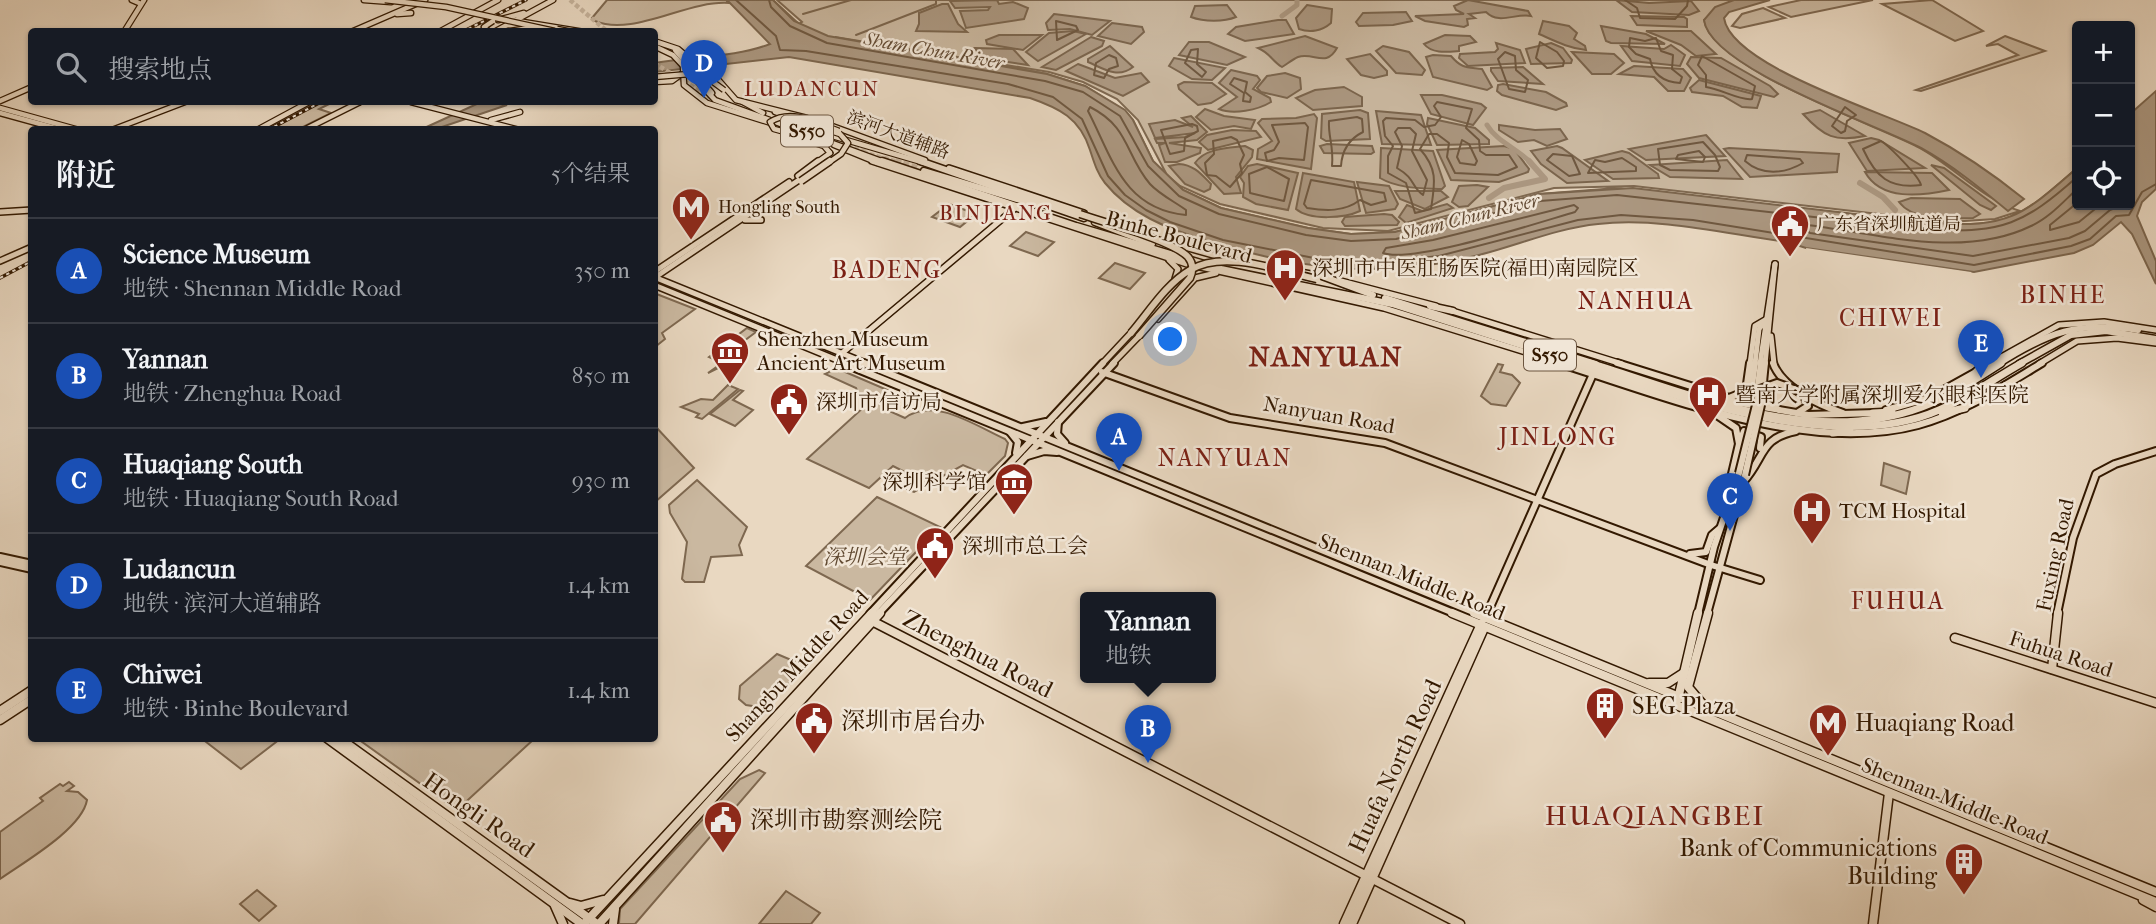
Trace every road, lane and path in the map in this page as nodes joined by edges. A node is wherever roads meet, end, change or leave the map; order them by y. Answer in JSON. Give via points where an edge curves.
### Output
{"nodes":[{"id":1,"x":129,"y":0,"type":"edge"},
{"id":2,"x":364,"y":0,"type":"edge"},
{"id":3,"x":385,"y":0,"type":"edge"},
{"id":4,"x":425,"y":0,"type":"edge"},
{"id":5,"x":430,"y":0,"type":"edge"},
{"id":6,"x":500,"y":0,"type":"edge"},
{"id":7,"x":551,"y":0,"type":"edge"},
{"id":8,"x":142,"y":1,"type":"edge"},
{"id":9,"x":411,"y":1,"type":"edge"},
{"id":10,"x":387,"y":8,"type":"dead end"},
{"id":11,"x":411,"y":13,"type":"dead end"},
{"id":12,"x":395,"y":15,"type":"junction"},
{"id":13,"x":388,"y":16,"type":"junction"},
{"id":14,"x":517,"y":19,"type":"junction"},
{"id":15,"x":524,"y":19,"type":"junction"},
{"id":16,"x":510,"y":20,"type":"junction"},
{"id":17,"x":545,"y":25,"type":"junction"},
{"id":18,"x":125,"y":28,"type":"edge"},
{"id":19,"x":360,"y":28,"type":"edge"},
{"id":20,"x":366,"y":28,"type":"edge"},
{"id":21,"x":448,"y":28,"type":"edge"},
{"id":22,"x":485,"y":28,"type":"edge"},
{"id":23,"x":497,"y":28,"type":"edge"},
{"id":24,"x":504,"y":28,"type":"edge"},
{"id":25,"x":536,"y":28,"type":"edge"},
{"id":26,"x":539,"y":28,"type":"edge"},
{"id":27,"x":541,"y":28,"type":"edge"},
{"id":28,"x":544,"y":28,"type":"edge"},
{"id":29,"x":547,"y":28,"type":"edge"},
{"id":30,"x":551,"y":28,"type":"edge"},
{"id":31,"x":658,"y":46,"type":"edge"},
{"id":32,"x":658,"y":46,"type":"edge"},
{"id":33,"x":680,"y":54,"type":"junction"},
{"id":34,"x":691,"y":70,"type":"junction"},
{"id":35,"x":658,"y":79,"type":"edge"},
{"id":36,"x":658,"y":79,"type":"edge"},
{"id":37,"x":28,"y":87,"type":"edge"},
{"id":38,"x":0,"y":99,"type":"edge"},
{"id":39,"x":736,"y":100,"type":"junction"},
{"id":40,"x":743,"y":102,"type":"junction"},
{"id":41,"x":170,"y":105,"type":"edge"},
{"id":42,"x":177,"y":105,"type":"edge"},
{"id":43,"x":303,"y":105,"type":"edge"},
{"id":44,"x":354,"y":105,"type":"edge"},
{"id":45,"x":417,"y":105,"type":"edge"},
{"id":46,"x":422,"y":105,"type":"edge"},
{"id":47,"x":0,"y":111,"type":"edge"},
{"id":48,"x":290,"y":111,"type":"junction"},
{"id":49,"x":775,"y":111,"type":"junction"},
{"id":50,"x":520,"y":112,"type":"dead end"},
{"id":51,"x":765,"y":113,"type":"junction"},
{"id":52,"x":455,"y":114,"type":"junction"},
{"id":53,"x":515,"y":117,"type":"dead end"},
{"id":54,"x":758,"y":118,"type":"junction"},
{"id":55,"x":795,"y":119,"type":"junction"},
{"id":56,"x":486,"y":122,"type":"junction"},
{"id":57,"x":49,"y":126,"type":"edge"},
{"id":58,"x":62,"y":126,"type":"edge"},
{"id":59,"x":115,"y":126,"type":"edge"},
{"id":60,"x":122,"y":126,"type":"edge"},
{"id":61,"x":263,"y":126,"type":"edge"},
{"id":62,"x":270,"y":126,"type":"edge"},
{"id":63,"x":311,"y":126,"type":"edge"},
{"id":64,"x":485,"y":126,"type":"edge"},
{"id":65,"x":500,"y":126,"type":"edge"},
{"id":66,"x":510,"y":126,"type":"edge"},
{"id":67,"x":852,"y":134,"type":"junction"},
{"id":68,"x":825,"y":144,"type":"junction"},
{"id":69,"x":845,"y":151,"type":"junction"},
{"id":70,"x":830,"y":153,"type":"junction"},
{"id":71,"x":856,"y":156,"type":"junction"},
{"id":72,"x":917,"y":169,"type":"tunnel mouth"},
{"id":73,"x":935,"y":180,"type":"junction"},
{"id":74,"x":801,"y":181,"type":"joint"},
{"id":75,"x":949,"y":187,"type":"junction"},
{"id":76,"x":974,"y":188,"type":"dead end"},
{"id":77,"x":783,"y":193,"type":"junction"},
{"id":78,"x":1023,"y":195,"type":"junction"},
{"id":79,"x":987,"y":200,"type":"junction"},
{"id":80,"x":1007,"y":204,"type":"junction"},
{"id":81,"x":760,"y":209,"type":"junction"},
{"id":82,"x":1014,"y":209,"type":"junction"},
{"id":83,"x":28,"y":210,"type":"edge"},
{"id":84,"x":0,"y":212,"type":"edge"},
{"id":85,"x":746,"y":215,"type":"junction"},
{"id":86,"x":761,"y":220,"type":"junction"},
{"id":87,"x":739,"y":222,"type":"junction"},
{"id":88,"x":1133,"y":238,"type":"junction"},
{"id":89,"x":1139,"y":245,"type":"junction"},
{"id":90,"x":28,"y":248,"type":"edge"},
{"id":91,"x":1159,"y":255,"type":"junction"},
{"id":92,"x":0,"y":259,"type":"edge"},
{"id":93,"x":671,"y":267,"type":"junction"},
{"id":94,"x":1221,"y":272,"type":"junction"},
{"id":95,"x":658,"y":273,"type":"edge"},
{"id":96,"x":658,"y":274,"type":"edge"},
{"id":97,"x":658,"y":277,"type":"edge"},
{"id":98,"x":1320,"y":277,"type":"junction"},
{"id":99,"x":1177,"y":278,"type":"junction"},
{"id":100,"x":1192,"y":282,"type":"junction"},
{"id":101,"x":677,"y":287,"type":"junction"},
{"id":102,"x":658,"y":288,"type":"edge"},
{"id":103,"x":1315,"y":291,"type":"junction"},
{"id":104,"x":1371,"y":297,"type":"junction"},
{"id":105,"x":1383,"y":297,"type":"junction"},
{"id":106,"x":1453,"y":311,"type":"junction"},
{"id":107,"x":1767,"y":319,"type":"junction"},
{"id":108,"x":1770,"y":332,"type":"junction"},
{"id":109,"x":1131,"y":333,"type":"joint"},
{"id":110,"x":1139,"y":336,"type":"joint"},
{"id":111,"x":2156,"y":337,"type":"edge"},
{"id":112,"x":841,"y":354,"type":"junction"},
{"id":113,"x":1102,"y":369,"type":"junction"},
{"id":114,"x":1608,"y":371,"type":"junction"},
{"id":115,"x":1977,"y":371,"type":"junction"},
{"id":116,"x":1593,"y":374,"type":"junction"},
{"id":117,"x":1648,"y":374,"type":"junction"},
{"id":118,"x":2009,"y":383,"type":"junction"},
{"id":119,"x":1962,"y":387,"type":"junction"},
{"id":120,"x":2000,"y":388,"type":"junction"},
{"id":121,"x":1685,"y":389,"type":"junction"},
{"id":122,"x":1757,"y":396,"type":"junction"},
{"id":123,"x":1807,"y":396,"type":"junction"},
{"id":124,"x":1717,"y":397,"type":"junction"},
{"id":125,"x":1679,"y":401,"type":"junction"},
{"id":126,"x":1696,"y":406,"type":"junction"},
{"id":127,"x":1965,"y":408,"type":"junction"},
{"id":128,"x":1917,"y":409,"type":"junction"},
{"id":129,"x":1788,"y":413,"type":"junction"},
{"id":130,"x":1873,"y":413,"type":"junction"},
{"id":131,"x":1858,"y":415,"type":"junction"},
{"id":132,"x":1931,"y":415,"type":"junction"},
{"id":133,"x":1054,"y":420,"type":"junction"},
{"id":134,"x":1015,"y":425,"type":"junction"},
{"id":135,"x":1885,"y":425,"type":"junction"},
{"id":136,"x":1003,"y":426,"type":"junction"},
{"id":137,"x":1810,"y":430,"type":"junction"},
{"id":138,"x":1833,"y":433,"type":"junction"},
{"id":139,"x":1037,"y":438,"type":"junction"},
{"id":140,"x":1739,"y":443,"type":"junction"},
{"id":141,"x":2156,"y":451,"type":"edge"},
{"id":142,"x":1071,"y":452,"type":"junction"},
{"id":143,"x":1759,"y":453,"type":"junction"},
{"id":144,"x":1018,"y":457,"type":"junction"},
{"id":145,"x":1743,"y":476,"type":"junction"},
{"id":146,"x":1539,"y":499,"type":"junction"},
{"id":147,"x":1723,"y":514,"type":"junction"},
{"id":148,"x":1719,"y":529,"type":"junction"},
{"id":149,"x":1713,"y":551,"type":"junction"},
{"id":150,"x":1722,"y":555,"type":"junction"},
{"id":151,"x":1691,"y":556,"type":"junction"},
{"id":152,"x":0,"y":560,"type":"edge"},
{"id":153,"x":1714,"y":565,"type":"junction"},
{"id":154,"x":28,"y":566,"type":"edge"},
{"id":155,"x":1708,"y":579,"type":"junction"},
{"id":156,"x":1760,"y":580,"type":"dead end"},
{"id":157,"x":869,"y":620,"type":"junction"},
{"id":158,"x":1484,"y":623,"type":"junction"},
{"id":159,"x":1955,"y":636,"type":"dead end"},
{"id":160,"x":2052,"y":667,"type":"junction"},
{"id":161,"x":1685,"y":672,"type":"junction"},
{"id":162,"x":1639,"y":681,"type":"junction"},
{"id":163,"x":28,"y":692,"type":"edge"},
{"id":164,"x":1678,"y":697,"type":"junction"},
{"id":165,"x":2156,"y":701,"type":"edge"},
{"id":166,"x":28,"y":702,"type":"edge"},
{"id":167,"x":0,"y":710,"type":"edge"},
{"id":168,"x":1689,"y":710,"type":"junction"},
{"id":169,"x":1711,"y":711,"type":"junction"},
{"id":170,"x":0,"y":720,"type":"edge"},
{"id":171,"x":332,"y":742,"type":"edge"},
{"id":172,"x":345,"y":742,"type":"edge"},
{"id":173,"x":1889,"y":793,"type":"junction"},
{"id":174,"x":1369,"y":877,"type":"junction"},
{"id":175,"x":2121,"y":887,"type":"junction"},
{"id":176,"x":2156,"y":892,"type":"edge"},
{"id":177,"x":609,"y":896,"type":"junction"},
{"id":178,"x":562,"y":899,"type":"junction"},
{"id":179,"x":552,"y":902,"type":"junction"},
{"id":180,"x":618,"y":902,"type":"junction"},
{"id":181,"x":2156,"y":902,"type":"edge"},
{"id":182,"x":2156,"y":907,"type":"edge"},
{"id":183,"x":590,"y":923,"type":"edge"},
{"id":184,"x":563,"y":924,"type":"edge"},
{"id":185,"x":613,"y":924,"type":"edge"},
{"id":186,"x":1344,"y":924,"type":"edge"},
{"id":187,"x":1352,"y":924,"type":"edge"},
{"id":188,"x":1460,"y":924,"type":"edge"},
{"id":189,"x":1873,"y":924,"type":"edge"}],
"edges":[{"from":1,"to":8,"type":"main road"},
{"from":2,"to":9,"type":"highway","bridge":true},
{"from":3,"to":9,"type":"highway","bridge":true},
{"from":4,"to":13,"type":"main road"},
{"from":5,"to":12,"type":"main road"},
{"from":6,"to":21,"type":"main road"},
{"from":7,"to":15,"type":"main road"},
{"from":8,"to":18,"type":"main road"},
{"from":9,"to":26,"type":"highway","bridge":true},
{"from":9,"to":30,"type":"highway","bridge":true},
{"from":10,"to":13,"type":"main road","via":[[391,11]]},
{"from":11,"to":12,"type":"main road"},
{"from":12,"to":20,"type":"main road"},
{"from":13,"to":19,"type":"main road"},
{"from":14,"to":15,"type":"main road"},
{"from":14,"to":16,"type":"main road"},
{"from":14,"to":24,"type":"main road"},
{"from":15,"to":16,"type":"main road"},
{"from":15,"to":17,"type":"main road"},
{"from":15,"to":22,"type":"highway","bridge":true,"via":[[493,21]]},
{"from":15,"to":24,"type":"main road"},
{"from":15,"to":25,"type":"main road"},
{"from":15,"to":28,"type":"main road"},
{"from":16,"to":23,"type":"main road"},
{"from":17,"to":27,"type":"main road"},
{"from":17,"to":29,"type":"main road"},
{"from":31,"to":33,"type":"highway","number":"S550"},
{"from":32,"to":33,"type":"highway","number":"S550"},
{"from":33,"to":34,"type":"highway","number":"S550"},
{"from":33,"to":34,"type":"highway","number":"S550"},
{"from":33,"to":34,"type":"main road","name":"滨河大道辅路","via":[[690,59]]},
{"from":34,"to":35,"type":"main road","via":[[672,81]]},
{"from":34,"to":39,"type":"main road","via":[[714,75]]},
{"from":34,"to":51,"type":"highway","name":"Binhe Boulevard","number":"S550","via":[[716,96]]},
{"from":34,"to":54,"type":"main road","name":"滨河大道辅路","via":[[684,85],[696,97]]},
{"from":34,"to":73,"type":"highway","name":"Binhe Boulevard","number":"S550","via":[[701,89],[715,100]]},
{"from":36,"to":39,"type":"main road","bridge":true,"via":[[704,73]]},
{"from":37,"to":38,"type":"main road"},
{"from":39,"to":40,"type":"main road","name":"滨河大道辅路"},
{"from":40,"to":49,"type":"main road","name":"滨河大道辅路"},
{"from":40,"to":51,"type":"highway"},
{"from":41,"to":59,"type":"main road"},
{"from":42,"to":60,"type":"main road"},
{"from":43,"to":48,"type":"main road"},
{"from":44,"to":63,"type":"main road"},
{"from":45,"to":52,"type":"main road"},
{"from":46,"to":52,"type":"main road"},
{"from":47,"to":57,"type":"main road"},
{"from":47,"to":58,"type":"main road"},
{"from":48,"to":61,"type":"main road"},
{"from":48,"to":62,"type":"main road"},
{"from":49,"to":55,"type":"highway"},
{"from":49,"to":67,"type":"main road","name":"滨河大道辅路"},
{"from":50,"to":56,"type":"main road"},
{"from":51,"to":55,"type":"highway"},
{"from":51,"to":78,"type":"highway","name":"Binhe Boulevard","number":"S550"},
{"from":52,"to":56,"type":"main road"},
{"from":53,"to":66,"type":"main road"},
{"from":54,"to":69,"type":"main road"},
{"from":54,"to":70,"type":"main road","name":"滨河大道辅路","via":[[771,129],[824,146]]},
{"from":55,"to":74,"type":"highway","bridge":true,"via":[[840,134],[848,143],[841,154]]},
{"from":56,"to":64,"type":"main road"},
{"from":56,"to":65,"type":"main road"},
{"from":67,"to":68,"type":"main road","bridge":true,"via":[[792,116],[770,122],[774,129]]},
{"from":67,"to":98,"type":"main road","name":"滨河大道辅路","via":[[1198,252]]},
{"from":68,"to":69,"type":"main road"},
{"from":68,"to":70,"type":"main road"},
{"from":69,"to":71,"type":"main road"},
{"from":70,"to":85,"type":"main road"},
{"from":71,"to":75,"type":"main road"},
{"from":71,"to":77,"type":"main road","via":[[835,155]]},
{"from":72,"to":88,"type":"highway"},
{"from":73,"to":75,"type":"highway"},
{"from":73,"to":80,"type":"highway","name":"Binhe Boulevard","number":"S550"},
{"from":74,"to":77,"type":"main road"},
{"from":75,"to":79,"type":"main road"},
{"from":76,"to":89,"type":"highway"},
{"from":77,"to":81,"type":"main road"},
{"from":78,"to":88,"type":"highway","name":"Binhe Boulevard","number":"S550"},
{"from":78,"to":110,"type":"highway","bridge":true,"via":[[1175,247],[1190,259],[1190,278]]},
{"from":79,"to":80,"type":"highway"},
{"from":79,"to":82,"type":"main road"},
{"from":80,"to":89,"type":"highway","name":"Binhe Boulevard","number":"S550"},
{"from":81,"to":85,"type":"main road"},
{"from":81,"to":86,"type":"main road","via":[[757,215]]},
{"from":82,"to":91,"type":"main road"},
{"from":82,"to":112,"type":"main road"},
{"from":83,"to":84,"type":"main road"},
{"from":85,"to":86,"type":"main road"},
{"from":85,"to":87,"type":"main road"},
{"from":85,"to":95,"type":"main road"},
{"from":86,"to":87,"type":"main road"},
{"from":87,"to":93,"type":"main road"},
{"from":88,"to":104,"type":"highway","name":"Binhe Boulevard","number":"S550","via":[[1209,262]]},
{"from":89,"to":104,"type":"highway","name":"Binhe Boulevard","number":"S550","via":[[1222,269]]},
{"from":90,"to":92,"type":"main road"},
{"from":91,"to":94,"type":"main road"},
{"from":91,"to":99,"type":"main road","via":[[1177,266]]},
{"from":93,"to":96,"type":"main road"},
{"from":93,"to":101,"type":"main road","via":[[668,278]]},
{"from":94,"to":100,"type":"main road"},
{"from":94,"to":103,"type":"main road"},
{"from":97,"to":101,"type":"main road","name":"Shennan Middle Road"},
{"from":98,"to":104,"type":"highway"},
{"from":98,"to":106,"type":"main road","name":"滨河大道辅路"},
{"from":98,"to":109,"type":"highway","bridge":true,"via":[[1232,263],[1205,264],[1187,272]]},
{"from":99,"to":100,"type":"main road","via":[[1187,275]]},
{"from":99,"to":113,"type":"main road"},
{"from":100,"to":113,"type":"main road","via":[[1116,365]]},
{"from":101,"to":112,"type":"main road","name":"Shennan Middle Road"},
{"from":102,"to":136,"type":"main road","name":"Shennan Middle Road"},
{"from":103,"to":104,"type":"highway"},
{"from":103,"to":116,"type":"main road","via":[[1415,317]]},
{"from":104,"to":105,"type":"highway","name":"Binhe Boulevard","number":"S550"},
{"from":104,"to":114,"type":"highway","name":"Binhe Boulevard","number":"S550"},
{"from":105,"to":106,"type":"highway"},
{"from":105,"to":114,"type":"highway","name":"Binhe Boulevard","number":"S550"},
{"from":106,"to":117,"type":"main road","name":"滨河大道辅路"},
{"from":107,"to":108,"type":"main road","via":[[1775,264]]},
{"from":107,"to":122,"type":"main road"},
{"from":107,"to":124,"type":"main road","via":[[1759,329],[1750,395],[1737,400]]},
{"from":108,"to":123,"type":"main road","bridge":true,"via":[[1779,374]]},
{"from":108,"to":129,"type":"main road","via":[[1762,397]]},
{"from":109,"to":113,"type":"main road"},
{"from":110,"to":113,"type":"main road"},
{"from":111,"to":115,"type":"main road","via":[[2104,322],[2065,324],[2042,332]]},
{"from":111,"to":118,"type":"main road","via":[[2082,340]]},
{"from":111,"to":119,"type":"highway","name":"Binhe Boulevard","number":"S550","via":[[2101,326],[2066,329]]},
{"from":111,"to":132,"type":"highway","name":"Binhe Boulevard","number":"S550","via":[[2106,331],[2071,335]]},
{"from":112,"to":134,"type":"main road","name":"Shennan Middle Road"},
{"from":113,"to":133,"type":"main road","name":"Shangbu Middle Road"},
{"from":113,"to":146,"type":"main road","name":"Nanyuan Road","via":[[1221,416],[1385,443]]},
{"from":114,"to":121,"type":"highway"},
{"from":114,"to":125,"type":"highway"},
{"from":114,"to":128,"type":"highway","name":"Binhe Boulevard","number":"S550","via":[[1777,416],[1855,420]]},
{"from":114,"to":135,"type":"highway","name":"Binhe Boulevard","number":"S550","via":[[1764,419],[1836,427]]},
{"from":115,"to":119,"type":"highway"},
{"from":115,"to":130,"type":"main road","via":[[1929,398]]},
{"from":116,"to":125,"type":"main road"},
{"from":116,"to":146,"type":"main road","name":"Huafa North Road"},
{"from":117,"to":121,"type":"main road"},
{"from":117,"to":124,"type":"main road"},
{"from":118,"to":120,"type":"main road"},
{"from":118,"to":120,"type":"main road","via":[[2017,393]]},
{"from":119,"to":128,"type":"highway","name":"Binhe Boulevard","number":"S550"},
{"from":120,"to":127,"type":"main road"},
{"from":121,"to":124,"type":"main road"},
{"from":122,"to":123,"type":"main road","bridge":true,"via":[[1762,387],[1772,384],[1786,385]]},
{"from":122,"to":145,"type":"main road","bridge":true},
{"from":123,"to":129,"type":"main road","via":[[1806,409]]},
{"from":123,"to":131,"type":"main road","via":[[1836,412]]},
{"from":123,"to":145,"type":"main road","bridge":true,"via":[[1784,387],[1765,390]]},
{"from":124,"to":129,"type":"main road"},
{"from":125,"to":126,"type":"main road"},
{"from":126,"to":137,"type":"main road"},
{"from":126,"to":140,"type":"main road","via":[[1730,422]]},
{"from":127,"to":132,"type":"highway"},
{"from":127,"to":138,"type":"main road","via":[[1917,425]]},
{"from":128,"to":130,"type":"highway"},
{"from":129,"to":131,"type":"main road"},
{"from":130,"to":131,"type":"main road"},
{"from":132,"to":135,"type":"highway","name":"Binhe Boulevard","number":"S550"},
{"from":133,"to":134,"type":"main road","via":[[1035,426]]},
{"from":133,"to":139,"type":"main road","name":"Shangbu Middle Road"},
{"from":133,"to":142,"type":"main road","via":[[1057,434]]},
{"from":134,"to":139,"type":"main road","name":"Shennan Middle Road"},
{"from":135,"to":138,"type":"highway"},
{"from":136,"to":139,"type":"main road","name":"Shennan Middle Road"},
{"from":136,"to":144,"type":"main road","via":[[1018,442]]},
{"from":137,"to":138,"type":"main road"},
{"from":137,"to":143,"type":"main road","via":[[1775,436]]},
{"from":139,"to":142,"type":"main road","name":"Shennan Middle Road"},
{"from":139,"to":144,"type":"main road","name":"Shangbu Middle Road"},
{"from":140,"to":143,"type":"main road","via":[[1744,431],[1758,434],[1762,439]]},
{"from":140,"to":147,"type":"main road"},
{"from":141,"to":160,"type":"main road","name":"Fuxing Road","via":[[2102,469],[2094,477],[2081,505]]},
{"from":142,"to":144,"type":"main road","via":[[1044,451]]},
{"from":142,"to":158,"type":"main road","name":"Shennan Middle Road"},
{"from":143,"to":145,"type":"main road","via":[[1752,473]]},
{"from":144,"to":157,"type":"main road","name":"Shangbu Middle Road"},
{"from":145,"to":147,"type":"main road"},
{"from":145,"to":150,"type":"main road"},
{"from":146,"to":151,"type":"main road","name":"Nanyuan Road"},
{"from":146,"to":158,"type":"main road","name":"Huafa North Road"},
{"from":147,"to":148,"type":"main road"},
{"from":148,"to":149,"type":"main road"},
{"from":148,"to":151,"type":"main road","via":[[1706,552]]},
{"from":149,"to":150,"type":"main road"},
{"from":149,"to":153,"type":"main road"},
{"from":150,"to":153,"type":"main road"},
{"from":151,"to":153,"type":"main road","name":"Nanyuan Road"},
{"from":151,"to":155,"type":"main road","via":[[1704,567]]},
{"from":152,"to":154,"type":"main road"},
{"from":153,"to":155,"type":"main road"},
{"from":153,"to":156,"type":"main road"},
{"from":153,"to":169,"type":"main road","via":[[1688,687]]},
{"from":155,"to":161,"type":"main road"},
{"from":157,"to":174,"type":"main road","name":"Zhenghua Road"},
{"from":157,"to":177,"type":"main road","name":"Shangbu Middle Road"},
{"from":157,"to":180,"type":"main road","name":"Shangbu Middle Road"},
{"from":158,"to":162,"type":"main road","name":"Shennan Middle Road"},
{"from":158,"to":168,"type":"main road","name":"Shennan Middle Road"},
{"from":158,"to":174,"type":"main road","name":"Huafa North Road"},
{"from":159,"to":160,"type":"main road","name":"Fuhua Road"},
{"from":160,"to":165,"type":"main road","name":"Fuhua Road"},
{"from":161,"to":162,"type":"main road","via":[[1668,683]]},
{"from":161,"to":164,"type":"main road"},
{"from":162,"to":164,"type":"main road","name":"Shennan Middle Road"},
{"from":163,"to":167,"type":"main road"},
{"from":164,"to":168,"type":"main road"},
{"from":164,"to":169,"type":"main road","name":"Shennan Middle Road"},
{"from":166,"to":170,"type":"main road"},
{"from":168,"to":173,"type":"main road","name":"Shennan Middle Road"},
{"from":169,"to":176,"type":"main road","name":"Shennan Middle Road"},
{"from":171,"to":179,"type":"main road","name":"Hongli Road"},
{"from":172,"to":178,"type":"main road","name":"Hongli Road"},
{"from":173,"to":175,"type":"main road","name":"Shennan Middle Road"},
{"from":173,"to":189,"type":"main road"},
{"from":174,"to":186,"type":"main road","name":"Huafa North Road"},
{"from":174,"to":187,"type":"main road","name":"Huafa North Road"},
{"from":174,"to":188,"type":"main road","name":"Zhenghua Road"},
{"from":175,"to":181,"type":"main road","name":"Shennan Middle Road"},
{"from":175,"to":182,"type":"main road"},
{"from":177,"to":178,"type":"main road","via":[[581,906]]},
{"from":177,"to":183,"type":"main road","name":"Shangbu Middle Road"},
{"from":178,"to":183,"type":"main road","name":"Hongli Road"},
{"from":179,"to":183,"type":"main road","name":"Hongli Road"},
{"from":179,"to":184,"type":"main road"},
{"from":180,"to":183,"type":"main road","name":"Shangbu Middle Road"},
{"from":180,"to":185,"type":"main road"}]}
